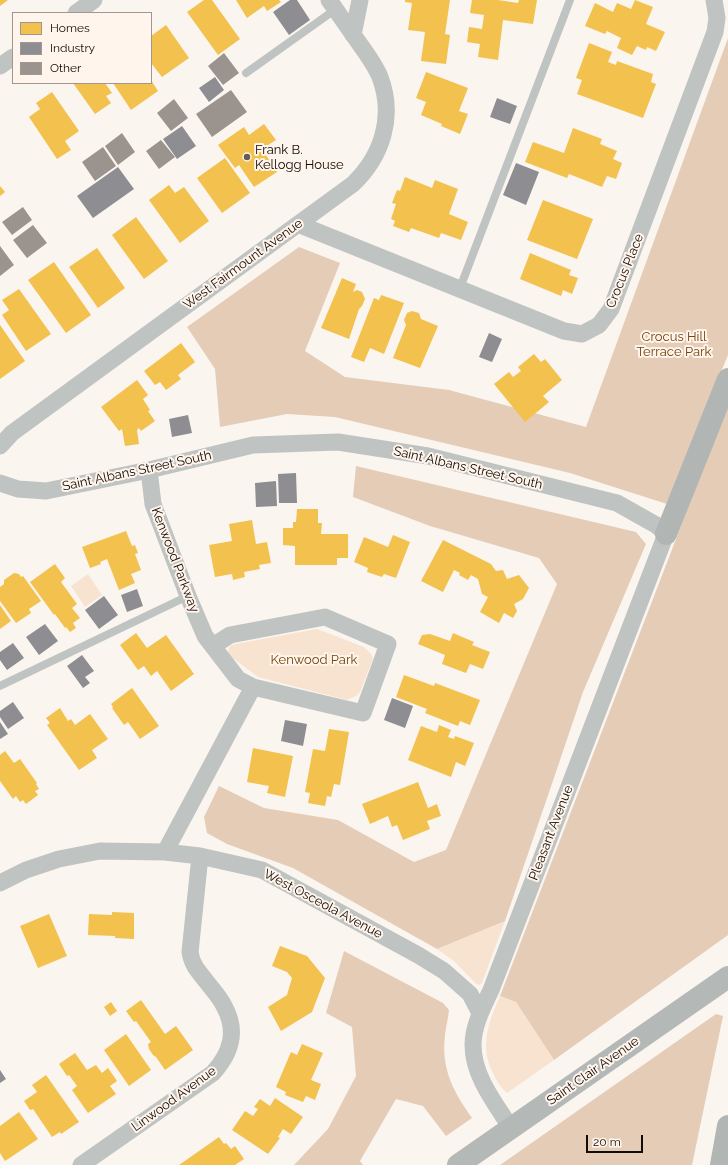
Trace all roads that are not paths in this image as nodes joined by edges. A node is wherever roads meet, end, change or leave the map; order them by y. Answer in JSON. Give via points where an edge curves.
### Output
{"nodes":[{"id":1,"x":94,"y":0,"type":"edge"},
{"id":2,"x":360,"y":0,"type":"edge"},
{"id":3,"x":570,"y":0,"type":"edge"},
{"id":4,"x":714,"y":0,"type":"edge"},
{"id":5,"x":332,"y":5,"type":"edge"},
{"id":6,"x":77,"y":12,"type":"edge"},
{"id":7,"x":353,"y":35,"type":"junction"},
{"id":8,"x":12,"y":58,"type":"edge"},
{"id":9,"x":0,"y":66,"type":"edge"},
{"id":10,"x":246,"y":73,"type":"dead end"},
{"id":11,"x":298,"y":224,"type":"junction"},
{"id":12,"x":460,"y":288,"type":"junction"},
{"id":13,"x":728,"y":379,"type":"edge"},
{"id":14,"x":0,"y":446,"type":"edge"},
{"id":15,"x":149,"y":470,"type":"junction"},
{"id":16,"x":0,"y":483,"type":"edge"},
{"id":17,"x":666,"y":534,"type":"junction"},
{"id":18,"x":188,"y":596,"type":"junction"},
{"id":19,"x":213,"y":646,"type":"junction"},
{"id":20,"x":0,"y":686,"type":"edge"},
{"id":21,"x":253,"y":687,"type":"junction"},
{"id":22,"x":165,"y":852,"type":"junction"},
{"id":23,"x":200,"y":856,"type":"junction"},
{"id":24,"x":0,"y":883,"type":"edge"},
{"id":25,"x":728,"y":977,"type":"edge"},
{"id":26,"x":480,"y":1014,"type":"junction"},
{"id":27,"x":728,"y":1126,"type":"edge"},
{"id":28,"x":511,"y":1128,"type":"junction"},
{"id":29,"x":81,"y":1165,"type":"edge"},
{"id":30,"x":458,"y":1165,"type":"edge"},
{"id":31,"x":721,"y":1165,"type":"edge"}],
"edges":[{"from":1,"to":6,"type":"street"},
{"from":2,"to":7,"type":"street"},
{"from":3,"to":12,"type":"lane"},
{"from":4,"to":12,"type":"street","name":"Crocus Place","via":[[716,32],[611,309],[599,325],[582,334],[564,331]]},
{"from":5,"to":7,"type":"street","name":"West Fairmount Avenue"},
{"from":5,"to":10,"type":"lane"},
{"from":7,"to":11,"type":"street","name":"West Fairmount Avenue","via":[[380,77],[385,97],[386,118],[383,138],[363,175]]},
{"from":8,"to":9,"type":"street"},
{"from":11,"to":12,"type":"street","name":"Crocus Place"},
{"from":11,"to":14,"type":"street","name":"West Fairmount Avenue","via":[[12,432]]},
{"from":13,"to":17,"type":"highway"},
{"from":15,"to":16,"type":"street","name":"Saint Albans Street South","via":[[46,491],[18,489]]},
{"from":15,"to":17,"type":"street","name":"Saint Albans Street South","via":[[253,445],[338,442],[428,456],[617,503],[656,525]]},
{"from":15,"to":18,"type":"street","name":"Kenwood Parkway","via":[[152,500]]},
{"from":17,"to":26,"type":"street","name":"Pleasant Avenue"},
{"from":18,"to":19,"type":"street","name":"Kenwood Parkway","via":[[205,636]]},
{"from":18,"to":20,"type":"lane"},
{"from":19,"to":21,"type":"street","name":"Kenwood Parkway","via":[[238,679]]},
{"from":19,"to":21,"type":"street","name":"Kenwood Parkway","via":[[230,635],[325,617],[388,644],[362,714]]},
{"from":21,"to":22,"type":"street"},
{"from":22,"to":23,"type":"street","name":"West Osceola Avenue"},
{"from":22,"to":24,"type":"street","name":"West Osceola Avenue","via":[[100,851],[59,859],[26,870]]},
{"from":23,"to":26,"type":"street","name":"West Osceola Avenue","via":[[262,870],[418,955],[444,971],[470,994]]},
{"from":23,"to":29,"type":"street","name":"Linwood Avenue","via":[[191,961],[224,1005],[229,1017],[232,1037],[228,1051],[213,1073]]},
{"from":25,"to":28,"type":"street","name":"Saint Clair Avenue"},
{"from":26,"to":28,"type":"street","name":"Pleasant Avenue","via":[[473,1045],[475,1061],[482,1084]]},
{"from":27,"to":31,"type":"highway"},
{"from":28,"to":30,"type":"street","name":"Saint Clair Avenue"}]}
